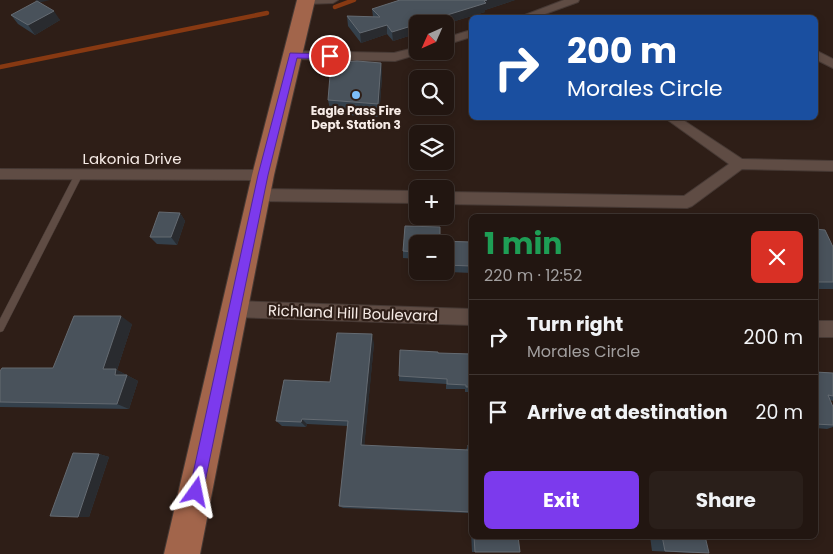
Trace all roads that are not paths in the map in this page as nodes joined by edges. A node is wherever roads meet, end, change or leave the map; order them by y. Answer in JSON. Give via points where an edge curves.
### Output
{"nodes":[{"id":1,"x":333,"y":0,"type":"edge"},
{"id":2,"x":574,"y":0,"type":"edge"},
{"id":3,"x":306,"y":1,"type":"edge"},
{"id":4,"x":531,"y":15,"type":"edge"},
{"id":5,"x":469,"y":34,"type":"edge"},
{"id":6,"x":454,"y":39,"type":"edge"},
{"id":7,"x":409,"y":53,"type":"edge"},
{"id":8,"x":293,"y":55,"type":"junction"},
{"id":9,"x":818,"y":56,"type":"edge"},
{"id":10,"x":833,"y":64,"type":"edge"},
{"id":11,"x":674,"y":120,"type":"edge"},
{"id":12,"x":739,"y":164,"type":"junction"},
{"id":13,"x":833,"y":166,"type":"edge"},
{"id":14,"x":0,"y":174,"type":"edge"},
{"id":15,"x":79,"y":174,"type":"junction"},
{"id":16,"x":261,"y":185,"type":"junction"},
{"id":17,"x":409,"y":196,"type":"edge"},
{"id":18,"x":454,"y":198,"type":"edge"},
{"id":19,"x":235,"y":309,"type":"junction"},
{"id":20,"x":469,"y":317,"type":"edge"},
{"id":21,"x":0,"y":328,"type":"edge"},
{"id":22,"x":818,"y":329,"type":"edge"},
{"id":23,"x":833,"y":330,"type":"edge"},
{"id":24,"x":182,"y":554,"type":"edge"}],
"edges":[{"from":1,"to":3,"type":"street"},
{"from":2,"to":4,"type":"street"},
{"from":3,"to":8,"type":"main road"},
{"from":5,"to":6,"type":"street"},
{"from":7,"to":8,"type":"street","via":[[395,57]]},
{"from":8,"to":16,"type":"main road"},
{"from":9,"to":10,"type":"street"},
{"from":11,"to":12,"type":"street"},
{"from":12,"to":13,"type":"street"},
{"from":12,"to":18,"type":"street","via":[[687,202]]},
{"from":14,"to":15,"type":"street","name":"Lakonia Drive"},
{"from":15,"to":16,"type":"street","name":"Lakonia Drive"},
{"from":15,"to":21,"type":"lane"},
{"from":16,"to":17,"type":"street","name":"Lakonia Drive"},
{"from":16,"to":19,"type":"main road"},
{"from":19,"to":20,"type":"street","name":"Richland Hill Boulevard"},
{"from":19,"to":24,"type":"main road"},
{"from":22,"to":23,"type":"street"}]}
